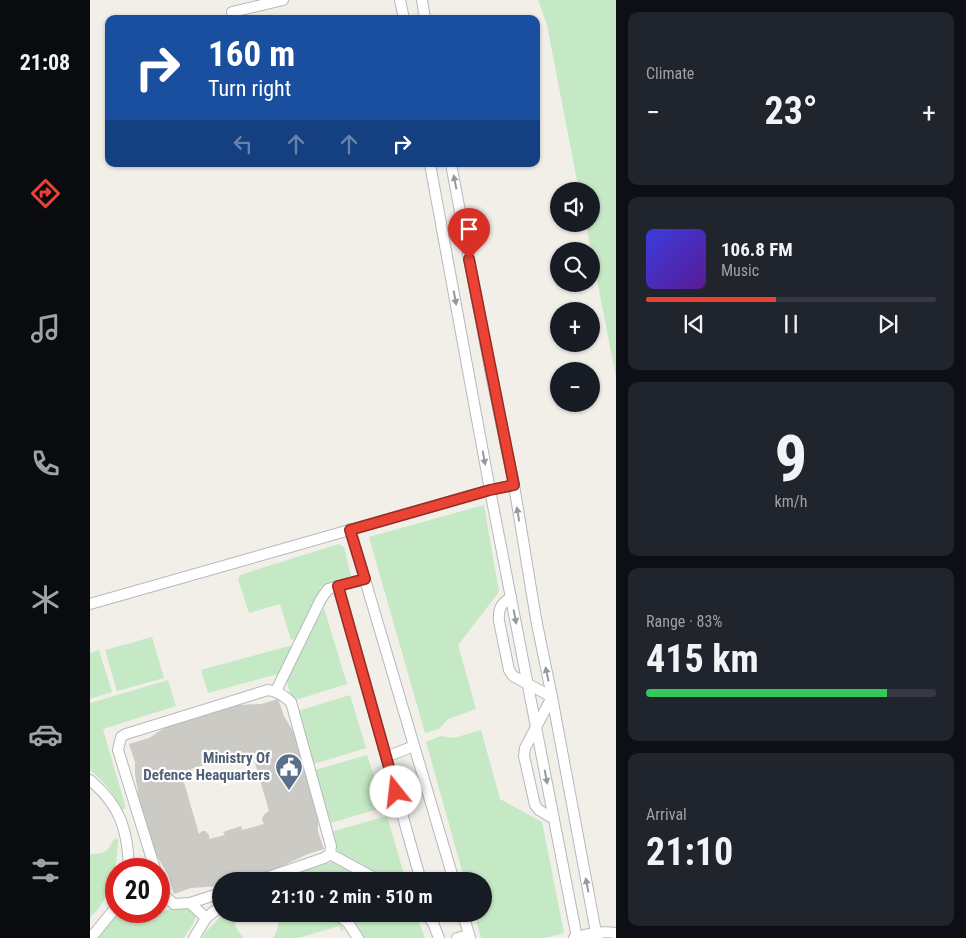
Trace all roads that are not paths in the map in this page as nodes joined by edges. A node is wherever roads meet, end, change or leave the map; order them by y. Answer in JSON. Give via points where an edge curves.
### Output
{"nodes":[{"id":1,"x":283,"y":0,"type":"edge"},
{"id":2,"x":400,"y":0,"type":"edge"},
{"id":3,"x":422,"y":0,"type":"edge"},
{"id":4,"x":232,"y":12,"type":"dead end"},
{"id":5,"x":403,"y":15,"type":"edge"},
{"id":6,"x":424,"y":15,"type":"edge"},
{"id":7,"x":431,"y":167,"type":"edge"},
{"id":8,"x":452,"y":167,"type":"edge"},
{"id":9,"x":514,"y":485,"type":"junction"},
{"id":10,"x":490,"y":490,"type":"junction"},
{"id":11,"x":350,"y":530,"type":"junction"},
{"id":12,"x":365,"y":579,"type":"junction"},
{"id":13,"x":338,"y":586,"type":"junction"},
{"id":14,"x":511,"y":597,"type":"junction"},
{"id":15,"x":90,"y":604,"type":"edge"},
{"id":16,"x":528,"y":683,"type":"junction"},
{"id":17,"x":276,"y":691,"type":"junction"},
{"id":18,"x":552,"y":697,"type":"junction"},
{"id":19,"x":536,"y":727,"type":"junction"},
{"id":20,"x":414,"y":746,"type":"junction"},
{"id":21,"x":386,"y":756,"type":"junction"},
{"id":22,"x":90,"y":780,"type":"edge"},
{"id":23,"x":554,"y":818,"type":"junction"},
{"id":24,"x":330,"y":854,"type":"junction"},
{"id":25,"x":128,"y":858,"type":"edge"},
{"id":26,"x":152,"y":858,"type":"edge"},
{"id":27,"x":284,"y":872,"type":"edge"},
{"id":28,"x":363,"y":872,"type":"edge"},
{"id":29,"x":418,"y":872,"type":"edge"},
{"id":30,"x":451,"y":872,"type":"edge"},
{"id":31,"x":212,"y":896,"type":"edge"},
{"id":32,"x":170,"y":901,"type":"edge"},
{"id":33,"x":190,"y":904,"type":"junction"},
{"id":34,"x":212,"y":913,"type":"edge"},
{"id":35,"x":206,"y":918,"type":"junction"},
{"id":36,"x":105,"y":921,"type":"edge"},
{"id":37,"x":347,"y":922,"type":"edge"},
{"id":38,"x":433,"y":922,"type":"edge"},
{"id":39,"x":466,"y":922,"type":"edge"},
{"id":40,"x":616,"y":933,"type":"edge"},
{"id":41,"x":597,"y":935,"type":"edge"},
{"id":42,"x":470,"y":936,"type":"edge"},
{"id":43,"x":90,"y":937,"type":"edge"},
{"id":44,"x":194,"y":938,"type":"edge"},
{"id":45,"x":358,"y":938,"type":"edge"},
{"id":46,"x":439,"y":938,"type":"edge"},
{"id":47,"x":458,"y":938,"type":"edge"},
{"id":48,"x":576,"y":938,"type":"edge"}],
"edges":[{"from":1,"to":4,"type":"lane"},
{"from":2,"to":5,"type":"lane"},
{"from":3,"to":6,"type":"lane"},
{"from":7,"to":10,"type":"lane","one_way":true},
{"from":9,"to":8,"type":"lane","one_way":true},
{"from":9,"to":10,"type":"lane"},
{"from":18,"to":9,"type":"lane","one_way":true},
{"from":10,"to":11,"type":"lane"},
{"from":10,"to":14,"type":"lane"},
{"from":11,"to":12,"type":"lane"},
{"from":11,"to":15,"type":"lane"},
{"from":12,"to":13,"type":"lane"},
{"from":12,"to":20,"type":"lane"},
{"from":13,"to":17,"type":"lane","via":[[328,589],[321,599]]},
{"from":13,"to":21,"type":"lane"},
{"from":14,"to":16,"type":"lane","one_way":true},
{"from":14,"to":16,"type":"lane","via":[[501,606],[499,621],[509,670],[513,676]]},
{"from":16,"to":18,"type":"lane"},
{"from":16,"to":19,"type":"lane"},
{"from":17,"to":24,"type":"lane","via":[[291,702],[331,846]]},
{"from":17,"to":26,"type":"lane","via":[[260,691],[122,737],[118,750]]},
{"from":18,"to":19,"type":"lane"},
{"from":41,"to":18,"type":"lane","one_way":true},
{"from":19,"to":23,"type":"lane","one_way":true},
{"from":19,"to":23,"type":"lane","via":[[524,756],[535,805]]},
{"from":20,"to":21,"type":"lane"},
{"from":20,"to":30,"type":"lane"},
{"from":21,"to":29,"type":"lane"},
{"from":22,"to":25,"type":"lane","via":[[120,815]]},
{"from":23,"to":48,"type":"lane"},
{"from":24,"to":27,"type":"lane"},
{"from":24,"to":28,"type":"lane"},
{"from":31,"to":33,"type":"lane"},
{"from":32,"to":33,"type":"lane"},
{"from":33,"to":35,"type":"lane"},
{"from":34,"to":35,"type":"lane"},
{"from":35,"to":44,"type":"lane"},
{"from":36,"to":43,"type":"lane"},
{"from":37,"to":45,"type":"lane"},
{"from":38,"to":46,"type":"lane"},
{"from":39,"to":42,"type":"lane"},
{"from":40,"to":41,"type":"lane"},
{"from":41,"to":48,"type":"lane"},
{"from":42,"to":47,"type":"lane"}]}
